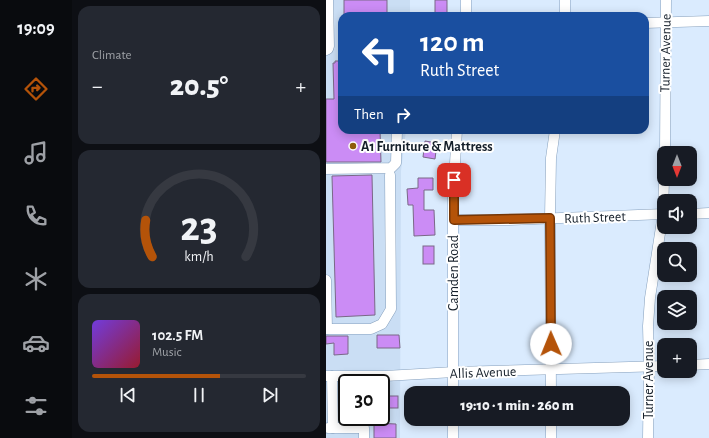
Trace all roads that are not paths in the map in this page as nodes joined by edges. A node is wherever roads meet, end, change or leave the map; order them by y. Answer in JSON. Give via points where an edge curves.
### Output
{"nodes":[{"id":1,"x":328,"y":0,"type":"edge"},
{"id":2,"x":466,"y":0,"type":"edge"},
{"id":3,"x":564,"y":0,"type":"edge"},
{"id":4,"x":666,"y":0,"type":"edge"},
{"id":5,"x":466,"y":12,"type":"edge"},
{"id":6,"x":565,"y":12,"type":"edge"},
{"id":7,"x":709,"y":21,"type":"edge"},
{"id":8,"x":666,"y":22,"type":"junction"},
{"id":9,"x":649,"y":23,"type":"edge"},
{"id":10,"x":326,"y":50,"type":"edge"},
{"id":11,"x":396,"y":134,"type":"edge"},
{"id":12,"x":457,"y":134,"type":"edge"},
{"id":13,"x":555,"y":134,"type":"edge"},
{"id":14,"x":664,"y":146,"type":"edge"},
{"id":15,"x":326,"y":169,"type":"edge"},
{"id":16,"x":390,"y":175,"type":"dead end"},
{"id":17,"x":709,"y":213,"type":"edge"},
{"id":18,"x":657,"y":214,"type":"edge"},
{"id":19,"x":697,"y":214,"type":"edge"},
{"id":20,"x":550,"y":218,"type":"junction"},
{"id":21,"x":454,"y":220,"type":"junction"},
{"id":22,"x":660,"y":234,"type":"edge"},
{"id":23,"x":326,"y":280,"type":"edge"},
{"id":24,"x":327,"y":329,"type":"edge"},
{"id":25,"x":709,"y":364,"type":"edge"},
{"id":26,"x":697,"y":365,"type":"edge"},
{"id":27,"x":649,"y":366,"type":"junction"},
{"id":28,"x":657,"y":366,"type":"edge"},
{"id":29,"x":551,"y":369,"type":"junction"},
{"id":30,"x":454,"y":372,"type":"junction"},
{"id":31,"x":329,"y":376,"type":"edge"},
{"id":32,"x":453,"y":386,"type":"edge"},
{"id":33,"x":551,"y":386,"type":"edge"},
{"id":34,"x":453,"y":426,"type":"edge"},
{"id":35,"x":551,"y":426,"type":"edge"},
{"id":36,"x":329,"y":428,"type":"edge"},
{"id":37,"x":364,"y":438,"type":"edge"},
{"id":38,"x":453,"y":438,"type":"edge"},
{"id":39,"x":551,"y":438,"type":"edge"},
{"id":40,"x":648,"y":438,"type":"edge"}],
"edges":[{"from":1,"to":10,"type":"street","via":[[329,46]]},
{"from":2,"to":5,"type":"street"},
{"from":3,"to":6,"type":"street"},
{"from":4,"to":8,"type":"street","name":"Turner Avenue"},
{"from":7,"to":8,"type":"street"},
{"from":8,"to":9,"type":"street"},
{"from":8,"to":14,"type":"street","name":"Turner Avenue"},
{"from":11,"to":15,"type":"street","via":[[396,163],[391,168]]},
{"from":12,"to":21,"type":"street","name":"Camden Road"},
{"from":13,"to":20,"type":"street"},
{"from":16,"to":24,"type":"street","via":[[391,309],[382,324],[371,328]]},
{"from":17,"to":19,"type":"street"},
{"from":18,"to":20,"type":"street","name":"Ruth Street"},
{"from":20,"to":21,"type":"street","name":"Ruth Street"},
{"from":20,"to":29,"type":"street"},
{"from":21,"to":30,"type":"street","name":"Camden Road"},
{"from":22,"to":27,"type":"street","name":"Turner Avenue","via":[[650,298]]},
{"from":23,"to":24,"type":"street"},
{"from":25,"to":26,"type":"street"},
{"from":27,"to":28,"type":"street","name":"Allis Avenue"},
{"from":27,"to":29,"type":"street","name":"Allis Avenue"},
{"from":27,"to":40,"type":"street","name":"Turner Avenue"},
{"from":29,"to":30,"type":"street","name":"Allis Avenue"},
{"from":29,"to":33,"type":"street"},
{"from":30,"to":31,"type":"street","name":"Allis Avenue"},
{"from":30,"to":32,"type":"street","name":"Camden Road"},
{"from":31,"to":36,"type":"street"},
{"from":34,"to":38,"type":"street"},
{"from":35,"to":39,"type":"street"},
{"from":36,"to":37,"type":"street","via":[[364,428]]}]}
